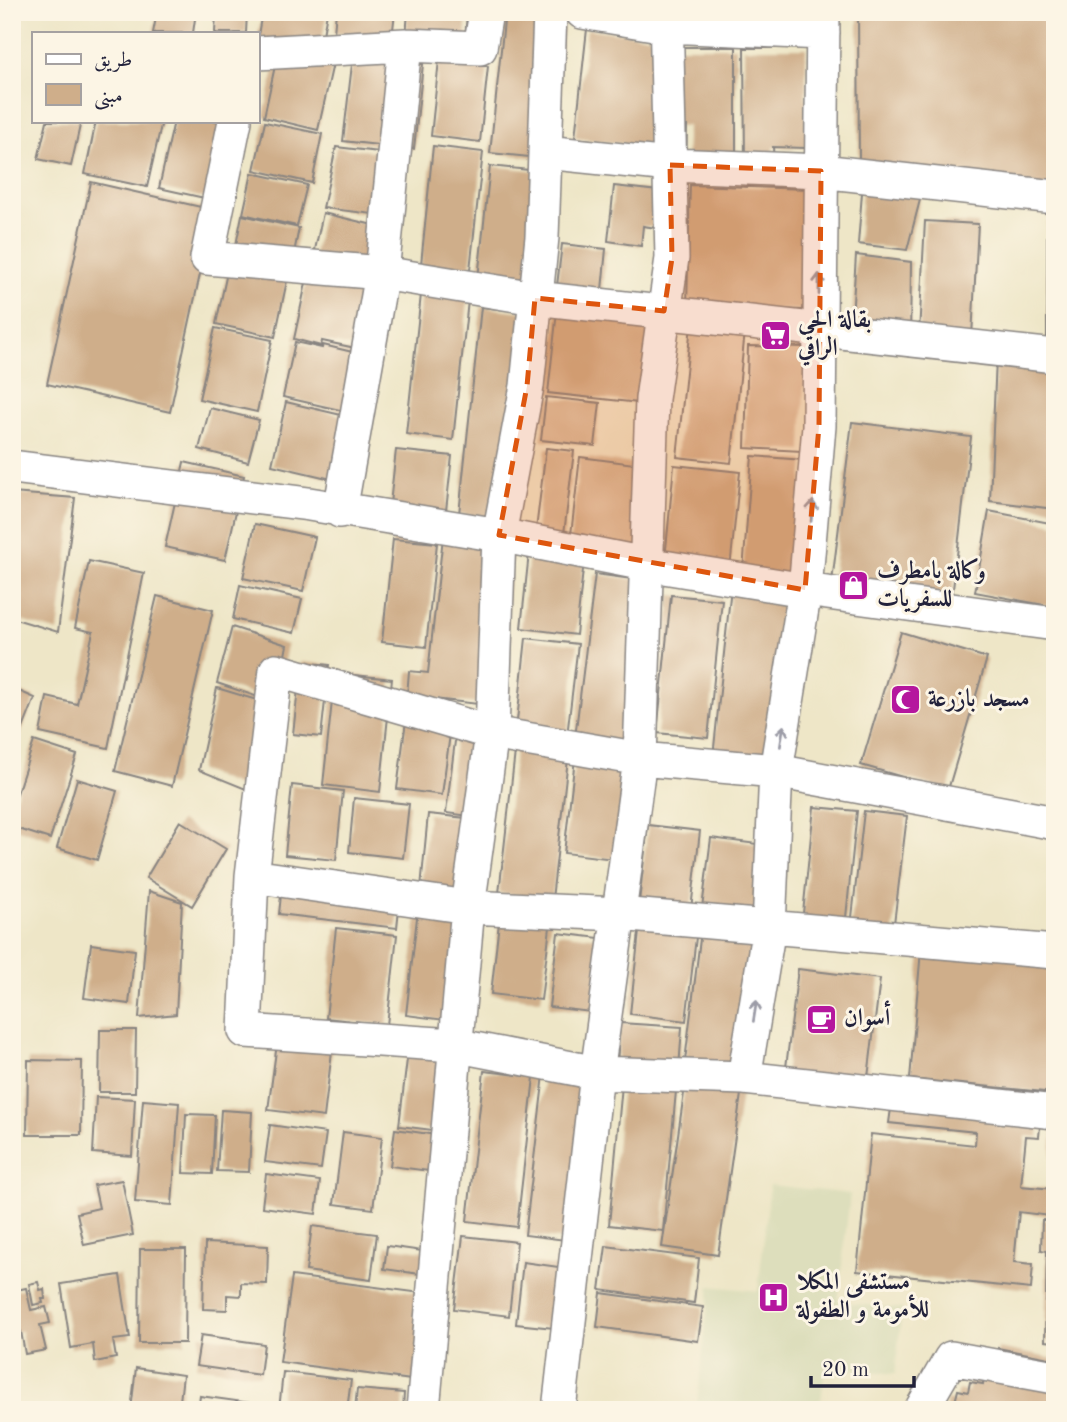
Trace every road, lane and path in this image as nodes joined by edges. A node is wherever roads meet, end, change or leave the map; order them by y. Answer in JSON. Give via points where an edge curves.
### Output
{"nodes":[{"id":1,"x":486,"y":12,"type":"edge"},
{"id":2,"x":550,"y":12,"type":"edge"},
{"id":3,"x":582,"y":12,"type":"edge"},
{"id":4,"x":666,"y":19,"type":"edge"},
{"id":5,"x":823,"y":23,"type":"edge"},
{"id":6,"x":405,"y":45,"type":"junction"},
{"id":7,"x":259,"y":53,"type":"edge"},
{"id":8,"x":235,"y":122,"type":"edge"},
{"id":9,"x":545,"y":152,"type":"junction"},
{"id":10,"x":670,"y":165,"type":"junction"},
{"id":11,"x":821,"y":171,"type":"junction"},
{"id":12,"x":1055,"y":197,"type":"edge"},
{"id":13,"x":383,"y":273,"type":"junction"},
{"id":14,"x":536,"y":298,"type":"junction"},
{"id":15,"x":664,"y":311,"type":"junction"},
{"id":16,"x":819,"y":330,"type":"junction"},
{"id":17,"x":1055,"y":356,"type":"edge"},
{"id":18,"x":12,"y":467,"type":"edge"},
{"id":19,"x":340,"y":511,"type":"junction"},
{"id":20,"x":499,"y":535,"type":"junction"},
{"id":21,"x":645,"y":564,"type":"junction"},
{"id":22,"x":805,"y":590,"type":"junction"},
{"id":23,"x":1055,"y":624,"type":"edge"},
{"id":24,"x":492,"y":733,"type":"junction"},
{"id":25,"x":640,"y":758,"type":"junction"},
{"id":26,"x":776,"y":771,"type":"junction"},
{"id":27,"x":1055,"y":823,"type":"edge"},
{"id":28,"x":252,"y":876,"type":"junction"},
{"id":29,"x":468,"y":907,"type":"junction"},
{"id":30,"x":619,"y":914,"type":"junction"},
{"id":31,"x":769,"y":927,"type":"junction"},
{"id":32,"x":1055,"y":952,"type":"edge"},
{"id":33,"x":454,"y":1045,"type":"junction"},
{"id":34,"x":597,"y":1073,"type":"junction"},
{"id":35,"x":744,"y":1078,"type":"junction"},
{"id":36,"x":1055,"y":1112,"type":"edge"},
{"id":37,"x":1055,"y":1377,"type":"edge"},
{"id":38,"x":423,"y":1410,"type":"edge"},
{"id":39,"x":559,"y":1410,"type":"edge"},
{"id":40,"x":921,"y":1410,"type":"edge"}],
"edges":[{"from":1,"to":6,"type":"street","via":[[480,48]]},
{"from":2,"to":9,"type":"street"},
{"from":3,"to":4,"type":"street"},
{"from":4,"to":5,"type":"street"},
{"from":4,"to":10,"type":"street"},
{"from":5,"to":11,"type":"street"},
{"from":6,"to":7,"type":"street"},
{"from":6,"to":13,"type":"street"},
{"from":8,"to":13,"type":"street","via":[[206,258]]},
{"from":9,"to":10,"type":"street"},
{"from":9,"to":14,"type":"street"},
{"from":10,"to":11,"type":"street"},
{"from":10,"to":15,"type":"street","via":[[672,258]]},
{"from":11,"to":12,"type":"street"},
{"from":16,"to":11,"type":"street","one_way":true},
{"from":13,"to":14,"type":"street"},
{"from":13,"to":19,"type":"street"},
{"from":14,"to":15,"type":"street"},
{"from":14,"to":20,"type":"street","via":[[527,386]]},
{"from":15,"to":16,"type":"street"},
{"from":15,"to":21,"type":"street","via":[[652,399]]},
{"from":16,"to":17,"type":"street"},
{"from":22,"to":16,"type":"street","one_way":true,"via":[[819,426]]},
{"from":18,"to":19,"type":"street"},
{"from":19,"to":20,"type":"street"},
{"from":20,"to":21,"type":"street"},
{"from":20,"to":24,"type":"street"},
{"from":21,"to":22,"type":"street"},
{"from":21,"to":25,"type":"street"},
{"from":22,"to":23,"type":"street"},
{"from":26,"to":22,"type":"street","one_way":true},
{"from":24,"to":25,"type":"street"},
{"from":24,"to":28,"type":"street","via":[[276,670]]},
{"from":24,"to":29,"type":"street"},
{"from":25,"to":26,"type":"street"},
{"from":25,"to":30,"type":"street"},
{"from":26,"to":27,"type":"street"},
{"from":26,"to":31,"type":"street"},
{"from":28,"to":29,"type":"street"},
{"from":28,"to":33,"type":"street","via":[[245,1031]]},
{"from":29,"to":30,"type":"street"},
{"from":29,"to":33,"type":"street"},
{"from":30,"to":31,"type":"street"},
{"from":30,"to":34,"type":"street"},
{"from":31,"to":32,"type":"street"},
{"from":35,"to":31,"type":"street","one_way":true},
{"from":33,"to":34,"type":"street"},
{"from":33,"to":38,"type":"street"},
{"from":34,"to":35,"type":"street"},
{"from":34,"to":39,"type":"street"},
{"from":35,"to":36,"type":"street"},
{"from":37,"to":40,"type":"street","via":[[951,1358]]}]}
